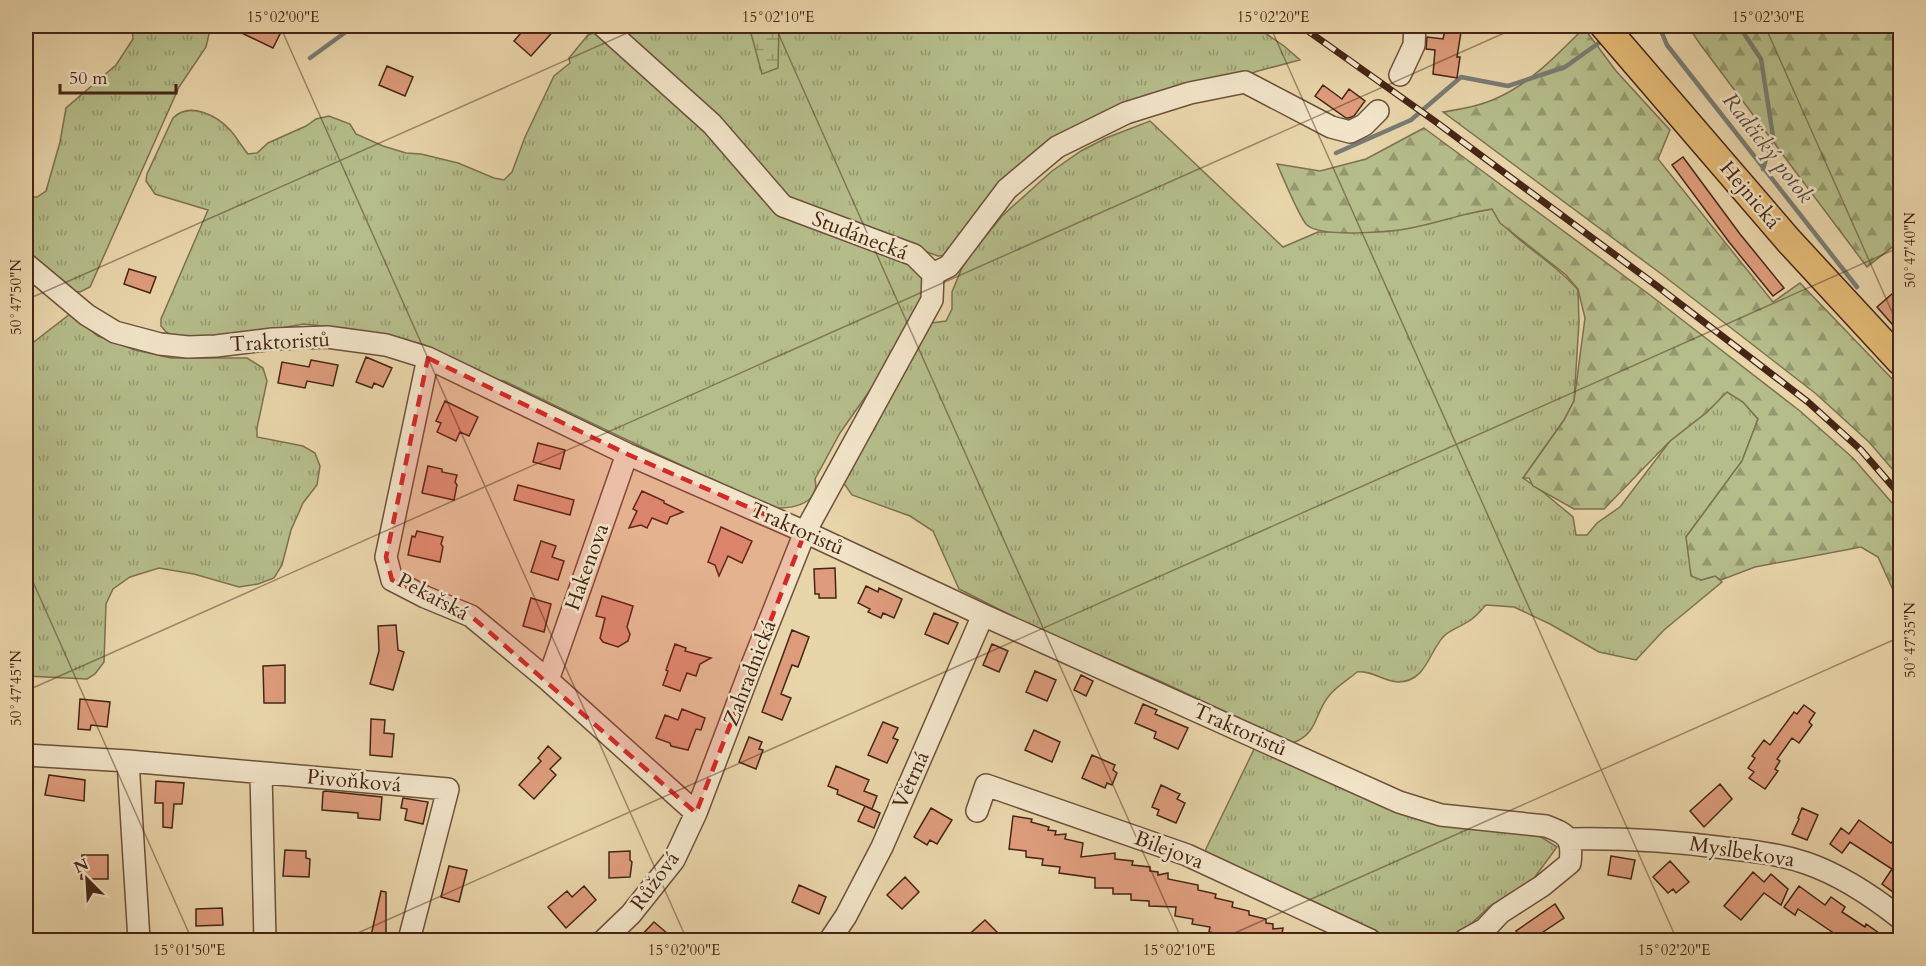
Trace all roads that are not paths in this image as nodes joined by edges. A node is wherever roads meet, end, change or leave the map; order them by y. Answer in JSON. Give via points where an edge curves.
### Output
{"nodes":[{"id":1,"x":603,"y":26,"type":"edge"},
{"id":2,"x":1415,"y":26,"type":"edge"},
{"id":3,"x":1604,"y":26,"type":"edge"},
{"id":4,"x":1400,"y":75,"type":"dead end"},
{"id":5,"x":1378,"y":111,"type":"dead end"},
{"id":6,"x":26,"y":264,"type":"edge"},
{"id":7,"x":933,"y":274,"type":"junction"},
{"id":8,"x":428,"y":358,"type":"junction"},
{"id":9,"x":1900,"y":361,"type":"edge"},
{"id":10,"x":627,"y":454,"type":"junction"},
{"id":11,"x":806,"y":532,"type":"junction"},
{"id":12,"x":982,"y":615,"type":"junction"},
{"id":13,"x":548,"y":680,"type":"junction"},
{"id":14,"x":26,"y":755,"type":"edge"},
{"id":15,"x":128,"y":761,"type":"junction"},
{"id":16,"x":261,"y":774,"type":"junction"},
{"id":17,"x":977,"y":811,"type":"dead end"},
{"id":18,"x":696,"y":813,"type":"junction"},
{"id":19,"x":1569,"y":839,"type":"junction"},
{"id":20,"x":1900,"y":918,"type":"edge"},
{"id":21,"x":1490,"y":935,"type":"edge"},
{"id":22,"x":139,"y":940,"type":"edge"},
{"id":23,"x":265,"y":940,"type":"edge"},
{"id":24,"x":409,"y":940,"type":"edge"},
{"id":25,"x":604,"y":940,"type":"edge"},
{"id":26,"x":830,"y":940,"type":"edge"},
{"id":27,"x":1370,"y":940,"type":"edge"},
{"id":28,"x":1465,"y":940,"type":"edge"}],
"edges":[{"from":1,"to":7,"type":"street","name":"Studánecká","via":[[712,124],[783,206],[914,255]]},
{"from":2,"to":4,"type":"street","via":[[1414,45]]},
{"from":3,"to":9,"type":"main road","name":"Hejnická","via":[[1789,241]]},
{"from":5,"to":7,"type":"street","via":[[1350,132],[1331,127],[1245,82],[1190,93],[1126,113],[1057,147],[1007,189],[949,266]]},
{"from":6,"to":8,"type":"street","name":"Traktoristů","via":[[87,315],[115,332],[160,344],[216,346],[327,337],[386,345]]},
{"from":7,"to":11,"type":"street","name":"Studánecká","via":[[932,300]]},
{"from":8,"to":10,"type":"street","name":"Traktoristů"},
{"from":8,"to":13,"type":"street","name":"Pekařská","via":[[386,556],[392,580],[471,616]]},
{"from":10,"to":11,"type":"street","name":"Traktoristů"},
{"from":10,"to":13,"type":"street","name":"Hakenova"},
{"from":11,"to":12,"type":"street","name":"Traktoristů"},
{"from":11,"to":18,"type":"street","name":"Zahradnická"},
{"from":12,"to":19,"type":"street","name":"Traktoristů","via":[[1399,802],[1441,815],[1546,826],[1562,831]]},
{"from":12,"to":26,"type":"street","name":"Větrná","via":[[882,847]]},
{"from":13,"to":18,"type":"street","name":"Pekařská"},
{"from":14,"to":15,"type":"street","name":"Pivoňková"},
{"from":15,"to":16,"type":"street","name":"Pivoňková"},
{"from":15,"to":22,"type":"street"},
{"from":16,"to":23,"type":"street"},
{"from":16,"to":24,"type":"street","name":"Pivoňková","via":[[447,789]]},
{"from":17,"to":27,"type":"street","name":"Bilejova","via":[[986,785],[1187,855]]},
{"from":18,"to":25,"type":"street","name":"Růžová","via":[[674,860],[631,914]]},
{"from":19,"to":20,"type":"street","name":"Myslbekova","via":[[1677,842],[1774,854],[1838,876]]},
{"from":19,"to":21,"type":"street","via":[[1570,863],[1500,913]]},
{"from":21,"to":28,"type":"street"}]}
